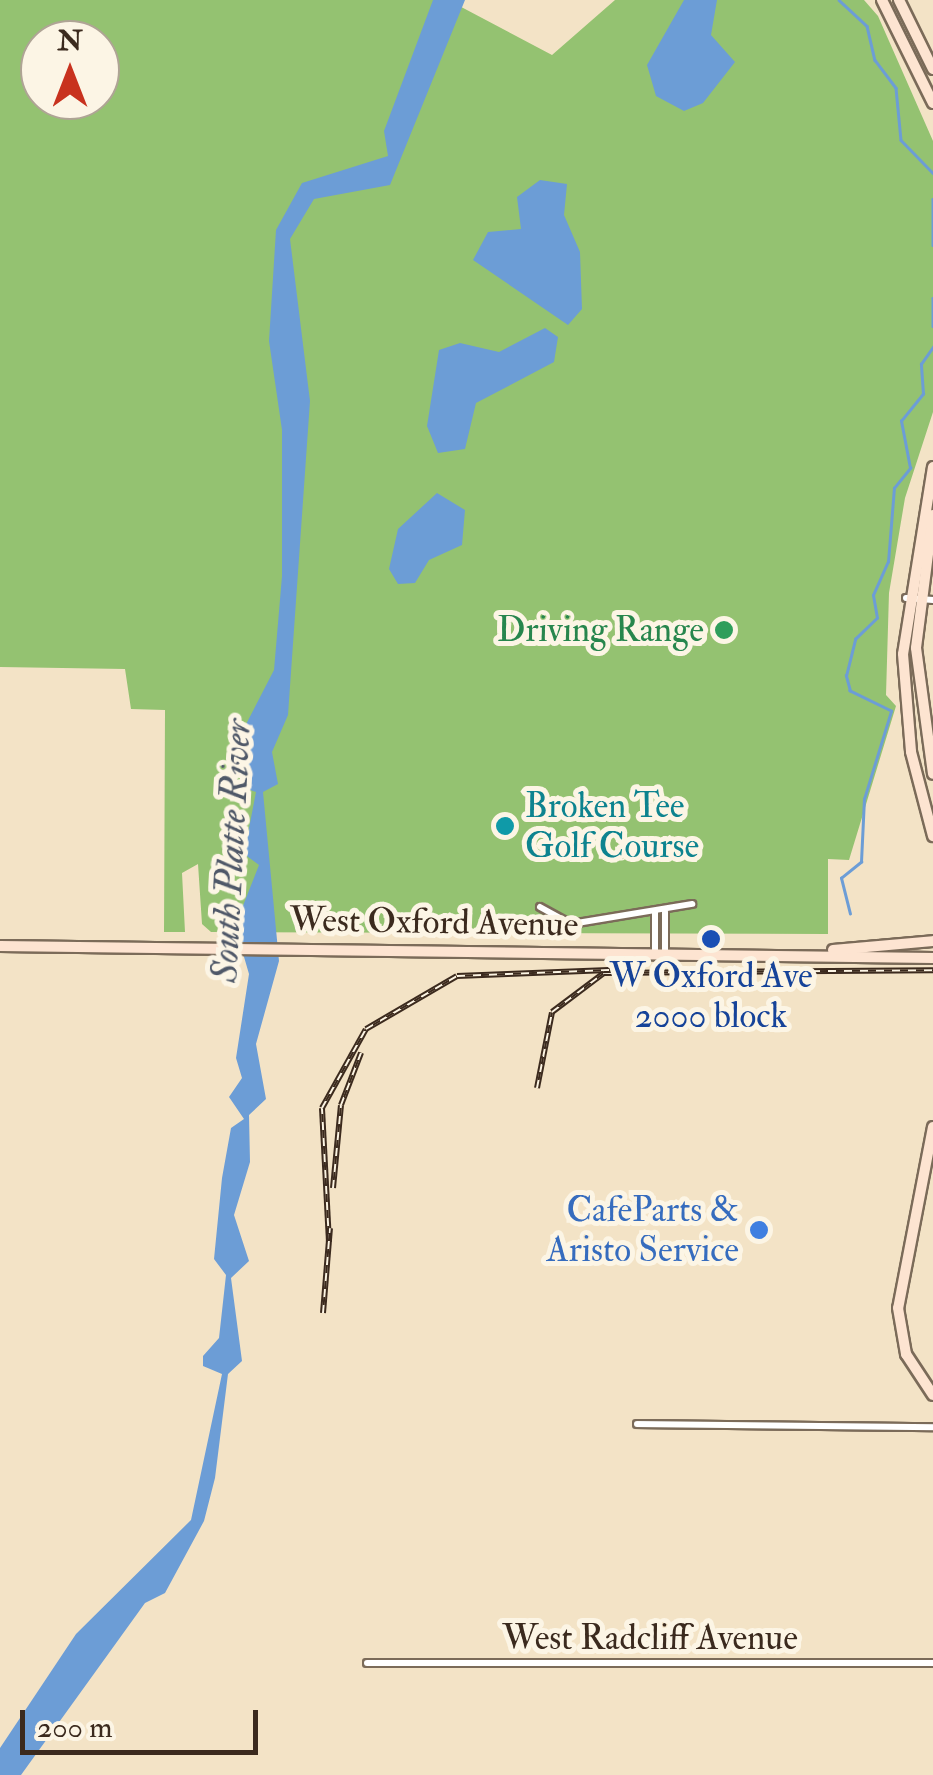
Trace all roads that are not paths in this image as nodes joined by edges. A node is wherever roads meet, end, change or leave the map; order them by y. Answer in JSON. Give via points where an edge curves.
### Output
{"nodes":[{"id":1,"x":882,"y":0,"type":"edge"},
{"id":2,"x":898,"y":0,"type":"edge"},
{"id":3,"x":933,"y":69,"type":"edge"},
{"id":4,"x":933,"y":104,"type":"edge"},
{"id":5,"x":933,"y":468,"type":"edge"},
{"id":6,"x":933,"y":515,"type":"edge"},
{"id":7,"x":912,"y":598,"type":"junction"},
{"id":8,"x":933,"y":600,"type":"edge"},
{"id":9,"x":933,"y":774,"type":"edge"},
{"id":10,"x":933,"y":790,"type":"edge"},
{"id":11,"x":920,"y":795,"type":"junction"},
{"id":12,"x":933,"y":836,"type":"edge"},
{"id":13,"x":692,"y":904,"type":"dead end"},
{"id":14,"x":540,"y":907,"type":"dead end"},
{"id":15,"x":655,"y":911,"type":"junction"},
{"id":16,"x":665,"y":912,"type":"junction"},
{"id":17,"x":933,"y":942,"type":"edge"},
{"id":18,"x":0,"y":946,"type":"edge"},
{"id":19,"x":660,"y":954,"type":"junction"},
{"id":20,"x":807,"y":954,"type":"junction"},
{"id":21,"x":933,"y":958,"type":"edge"},
{"id":22,"x":933,"y":1127,"type":"edge"},
{"id":23,"x":933,"y":1395,"type":"edge"},
{"id":24,"x":636,"y":1424,"type":"dead end"},
{"id":25,"x":933,"y":1427,"type":"edge"},
{"id":26,"x":366,"y":1663,"type":"dead end"},
{"id":27,"x":933,"y":1663,"type":"edge"}],
"edges":[{"from":1,"to":4,"type":"street"},
{"from":2,"to":3,"type":"street"},
{"from":5,"to":7,"type":"street"},
{"from":6,"to":7,"type":"street"},
{"from":7,"to":8,"type":"street"},
{"from":7,"to":9,"type":"street","via":[[918,694]]},
{"from":7,"to":11,"type":"street","via":[[906,698]]},
{"from":10,"to":11,"type":"street"},
{"from":11,"to":12,"type":"street"},
{"from":13,"to":16,"type":"street"},
{"from":14,"to":15,"type":"street","via":[[567,924]]},
{"from":15,"to":16,"type":"street"},
{"from":15,"to":19,"type":"street"},
{"from":16,"to":19,"type":"street"},
{"from":17,"to":20,"type":"street","name":"West Oxford Avenue"},
{"from":18,"to":19,"type":"street","name":"West Oxford Avenue"},
{"from":19,"to":20,"type":"street","name":"West Oxford Avenue"},
{"from":20,"to":21,"type":"street","name":"West Oxford Avenue"},
{"from":22,"to":23,"type":"street","via":[[898,1308],[906,1354]]},
{"from":24,"to":25,"type":"street"},
{"from":26,"to":27,"type":"street","name":"West Radcliff Avenue"}]}
